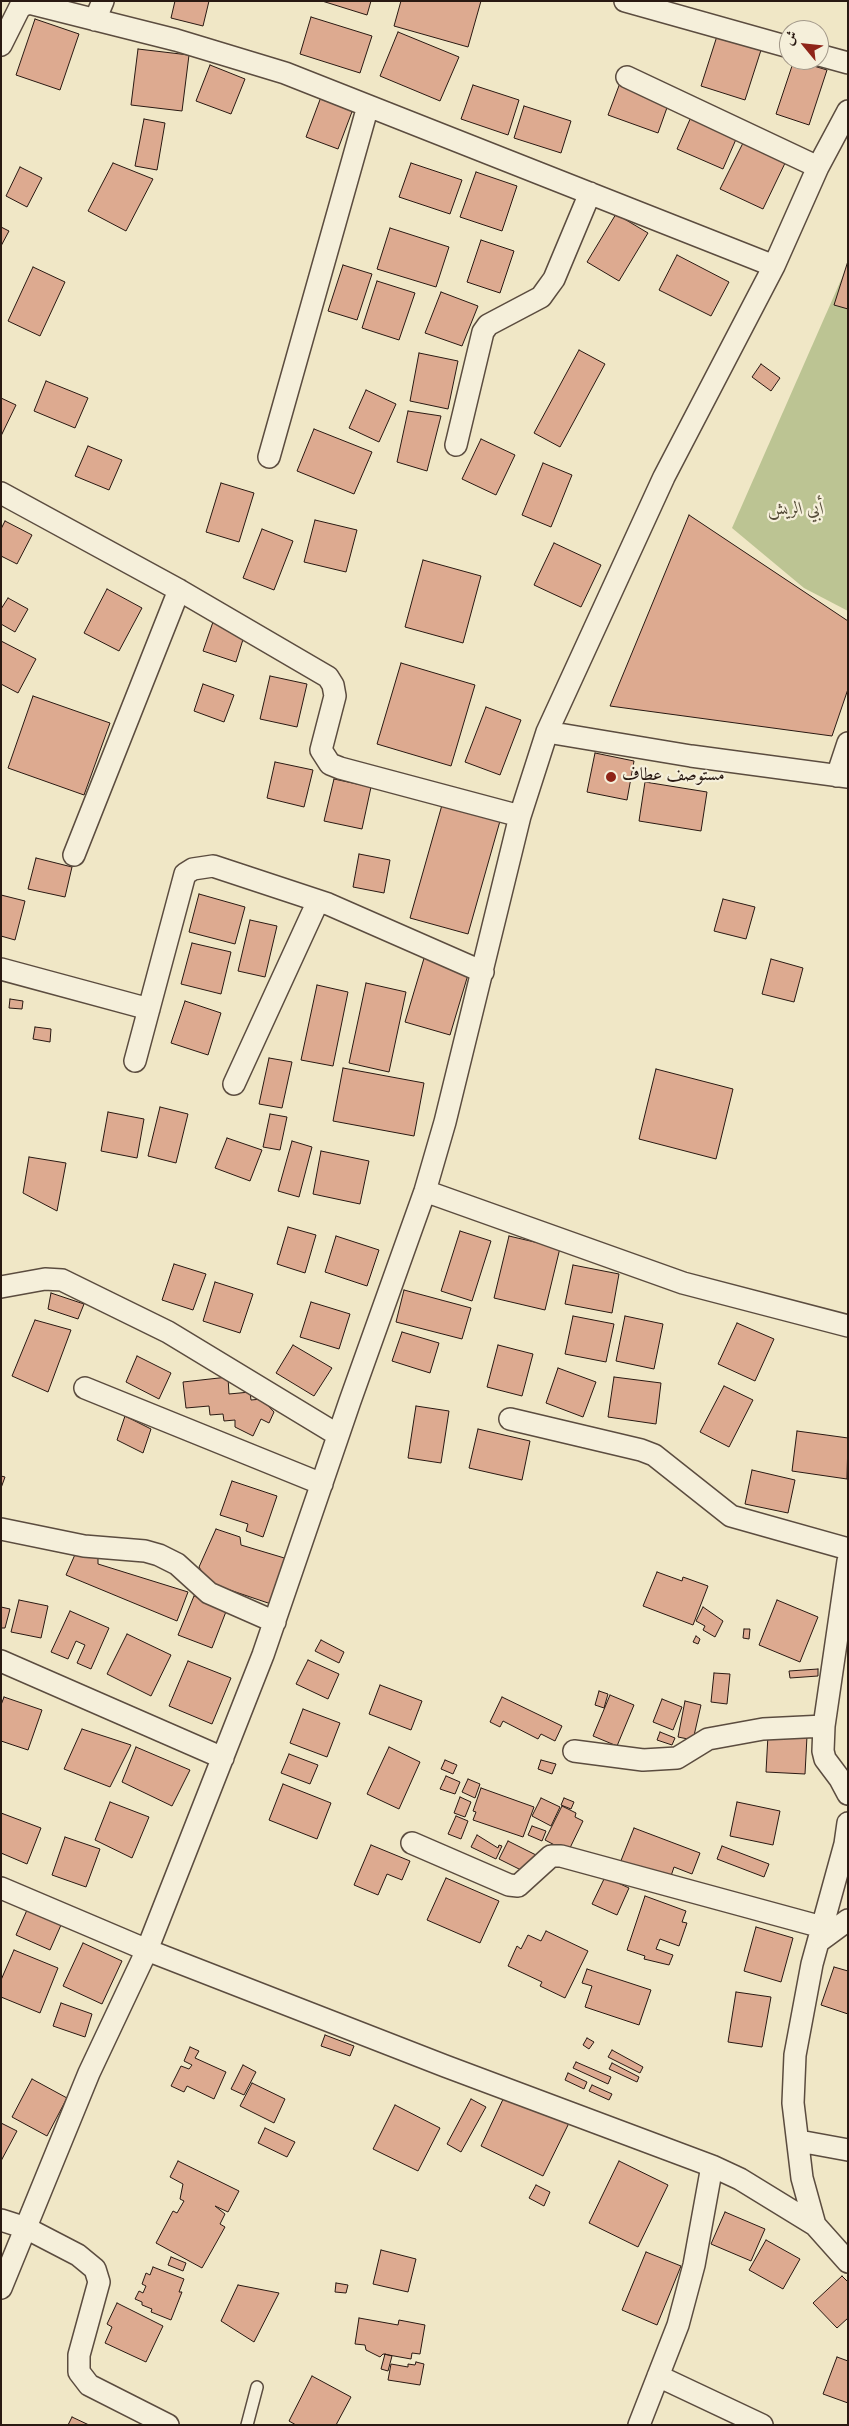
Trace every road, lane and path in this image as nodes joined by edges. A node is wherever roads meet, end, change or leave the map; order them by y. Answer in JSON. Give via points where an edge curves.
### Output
{"nodes":[{"id":1,"x":625,"y":1,"type":"edge"},
{"id":2,"x":99,"y":11,"type":"edge"},
{"id":3,"x":779,"y":44,"type":"edge"},
{"id":4,"x":1,"y":45,"type":"edge"},
{"id":5,"x":829,"y":58,"type":"edge"},
{"id":6,"x":848,"y":63,"type":"edge"},
{"id":7,"x":627,"y":77,"type":"dead end"},
{"id":8,"x":368,"y":106,"type":"junction"},
{"id":9,"x":848,"y":111,"type":"edge"},
{"id":10,"x":818,"y":167,"type":"junction"},
{"id":11,"x":590,"y":193,"type":"junction"},
{"id":12,"x":774,"y":266,"type":"junction"},
{"id":13,"x":456,"y":445,"type":"dead end"},
{"id":14,"x":269,"y":457,"type":"dead end"},
{"id":15,"x":1,"y":493,"type":"edge"},
{"id":16,"x":179,"y":590,"type":"junction"},
{"id":17,"x":547,"y":732,"type":"junction"},
{"id":18,"x":848,"y":743,"type":"edge"},
{"id":19,"x":842,"y":776,"type":"edge"},
{"id":20,"x":520,"y":816,"type":"junction"},
{"id":21,"x":74,"y":855,"type":"dead end"},
{"id":22,"x":318,"y":901,"type":"junction"},
{"id":23,"x":1,"y":969,"type":"edge"},
{"id":24,"x":483,"y":972,"type":"junction"},
{"id":25,"x":149,"y":1009,"type":"junction"},
{"id":26,"x":134,"y":1061,"type":"dead end"},
{"id":27,"x":234,"y":1084,"type":"dead end"},
{"id":28,"x":425,"y":1191,"type":"junction"},
{"id":29,"x":1,"y":1287,"type":"edge"},
{"id":30,"x":848,"y":1326,"type":"edge"},
{"id":31,"x":85,"y":1388,"type":"dead end"},
{"id":32,"x":510,"y":1419,"type":"dead end"},
{"id":33,"x":338,"y":1435,"type":"junction"},
{"id":34,"x":322,"y":1484,"type":"junction"},
{"id":35,"x":1,"y":1529,"type":"edge"},
{"id":36,"x":848,"y":1549,"type":"edge"},
{"id":37,"x":848,"y":1561,"type":"edge"},
{"id":38,"x":846,"y":1589,"type":"edge"},
{"id":39,"x":275,"y":1622,"type":"junction"},
{"id":40,"x":1,"y":1661,"type":"edge"},
{"id":41,"x":824,"y":1726,"type":"junction"},
{"id":42,"x":574,"y":1751,"type":"dead end"},
{"id":43,"x":223,"y":1758,"type":"junction"},
{"id":44,"x":848,"y":1794,"type":"edge"},
{"id":45,"x":848,"y":1823,"type":"edge"},
{"id":46,"x":412,"y":1843,"type":"dead end"},
{"id":47,"x":1,"y":1888,"type":"edge"},
{"id":48,"x":848,"y":1920,"type":"edge"},
{"id":49,"x":820,"y":1934,"type":"junction"},
{"id":50,"x":147,"y":1950,"type":"junction"},
{"id":51,"x":799,"y":2141,"type":"junction"},
{"id":52,"x":848,"y":2150,"type":"edge"},
{"id":53,"x":712,"y":2166,"type":"junction"},
{"id":54,"x":1,"y":2220,"type":"edge"},
{"id":55,"x":814,"y":2225,"type":"junction"},
{"id":56,"x":26,"y":2228,"type":"junction"},
{"id":57,"x":848,"y":2262,"type":"edge"},
{"id":58,"x":1,"y":2288,"type":"edge"},
{"id":59,"x":658,"y":2376,"type":"junction"},
{"id":60,"x":257,"y":2387,"type":"dead end"},
{"id":61,"x":155,"y":2422,"type":"edge"},
{"id":62,"x":247,"y":2425,"type":"edge"},
{"id":63,"x":638,"y":2425,"type":"edge"},
{"id":64,"x":762,"y":2425,"type":"edge"}],
"edges":[{"from":1,"to":3,"type":"street"},
{"from":2,"to":4,"type":"street","via":[[24,4]]},
{"from":2,"to":8,"type":"street","via":[[176,40],[285,73]]},
{"from":5,"to":6,"type":"street"},
{"from":7,"to":10,"type":"street"},
{"from":8,"to":11,"type":"street"},
{"from":8,"to":14,"type":"street"},
{"from":9,"to":10,"type":"street"},
{"from":10,"to":12,"type":"street"},
{"from":11,"to":12,"type":"street"},
{"from":11,"to":13,"type":"street","via":[[554,279],[546,290],[541,296],[488,325],[482,332]]},
{"from":12,"to":17,"type":"street","via":[[664,477]]},
{"from":15,"to":16,"type":"street"},
{"from":16,"to":20,"type":"street","via":[[328,677],[335,696],[321,750],[330,764]]},
{"from":16,"to":21,"type":"street"},
{"from":17,"to":19,"type":"street"},
{"from":17,"to":20,"type":"street"},
{"from":18,"to":19,"type":"street"},
{"from":20,"to":24,"type":"street"},
{"from":22,"to":24,"type":"street"},
{"from":22,"to":25,"type":"street","via":[[213,866],[194,869],[186,874]]},
{"from":22,"to":27,"type":"street"},
{"from":23,"to":25,"type":"street"},
{"from":24,"to":28,"type":"street"},
{"from":25,"to":26,"type":"street"},
{"from":28,"to":30,"type":"street","via":[[683,1283]]},
{"from":28,"to":33,"type":"street"},
{"from":29,"to":33,"type":"street","via":[[45,1278],[62,1280],[168,1332]]},
{"from":31,"to":34,"type":"street"},
{"from":32,"to":36,"type":"street","via":[[654,1455],[731,1516]]},
{"from":33,"to":34,"type":"street"},
{"from":34,"to":39,"type":"street"},
{"from":35,"to":39,"type":"street","via":[[84,1546],[159,1555],[177,1564],[209,1593]]},
{"from":37,"to":38,"type":"street"},
{"from":38,"to":41,"type":"street"},
{"from":39,"to":43,"type":"street"},
{"from":40,"to":43,"type":"street"},
{"from":41,"to":42,"type":"street","via":[[763,1729],[708,1738],[677,1758],[642,1760]]},
{"from":41,"to":44,"type":"street","via":[[825,1760]]},
{"from":43,"to":50,"type":"street"},
{"from":45,"to":49,"type":"street"},
{"from":46,"to":49,"type":"street","via":[[518,1886],[551,1856],[561,1856]]},
{"from":47,"to":50,"type":"street"},
{"from":48,"to":49,"type":"street"},
{"from":49,"to":51,"type":"street","via":[[795,2055],[793,2103]]},
{"from":50,"to":53,"type":"street"},
{"from":50,"to":56,"type":"street","via":[[89,2073]]},
{"from":51,"to":52,"type":"street"},
{"from":51,"to":55,"type":"street","via":[[802,2178]]},
{"from":53,"to":55,"type":"street","via":[[740,2179]]},
{"from":53,"to":59,"type":"street","via":[[694,2265],[678,2325]]},
{"from":54,"to":56,"type":"street"},
{"from":55,"to":57,"type":"street"},
{"from":56,"to":58,"type":"street"},
{"from":56,"to":61,"type":"street","via":[[78,2255],[95,2269],[99,2282],[79,2355],[79,2372],[89,2385]]},
{"from":59,"to":63,"type":"street"},
{"from":59,"to":64,"type":"street"},
{"from":60,"to":62,"type":"lane"}]}
